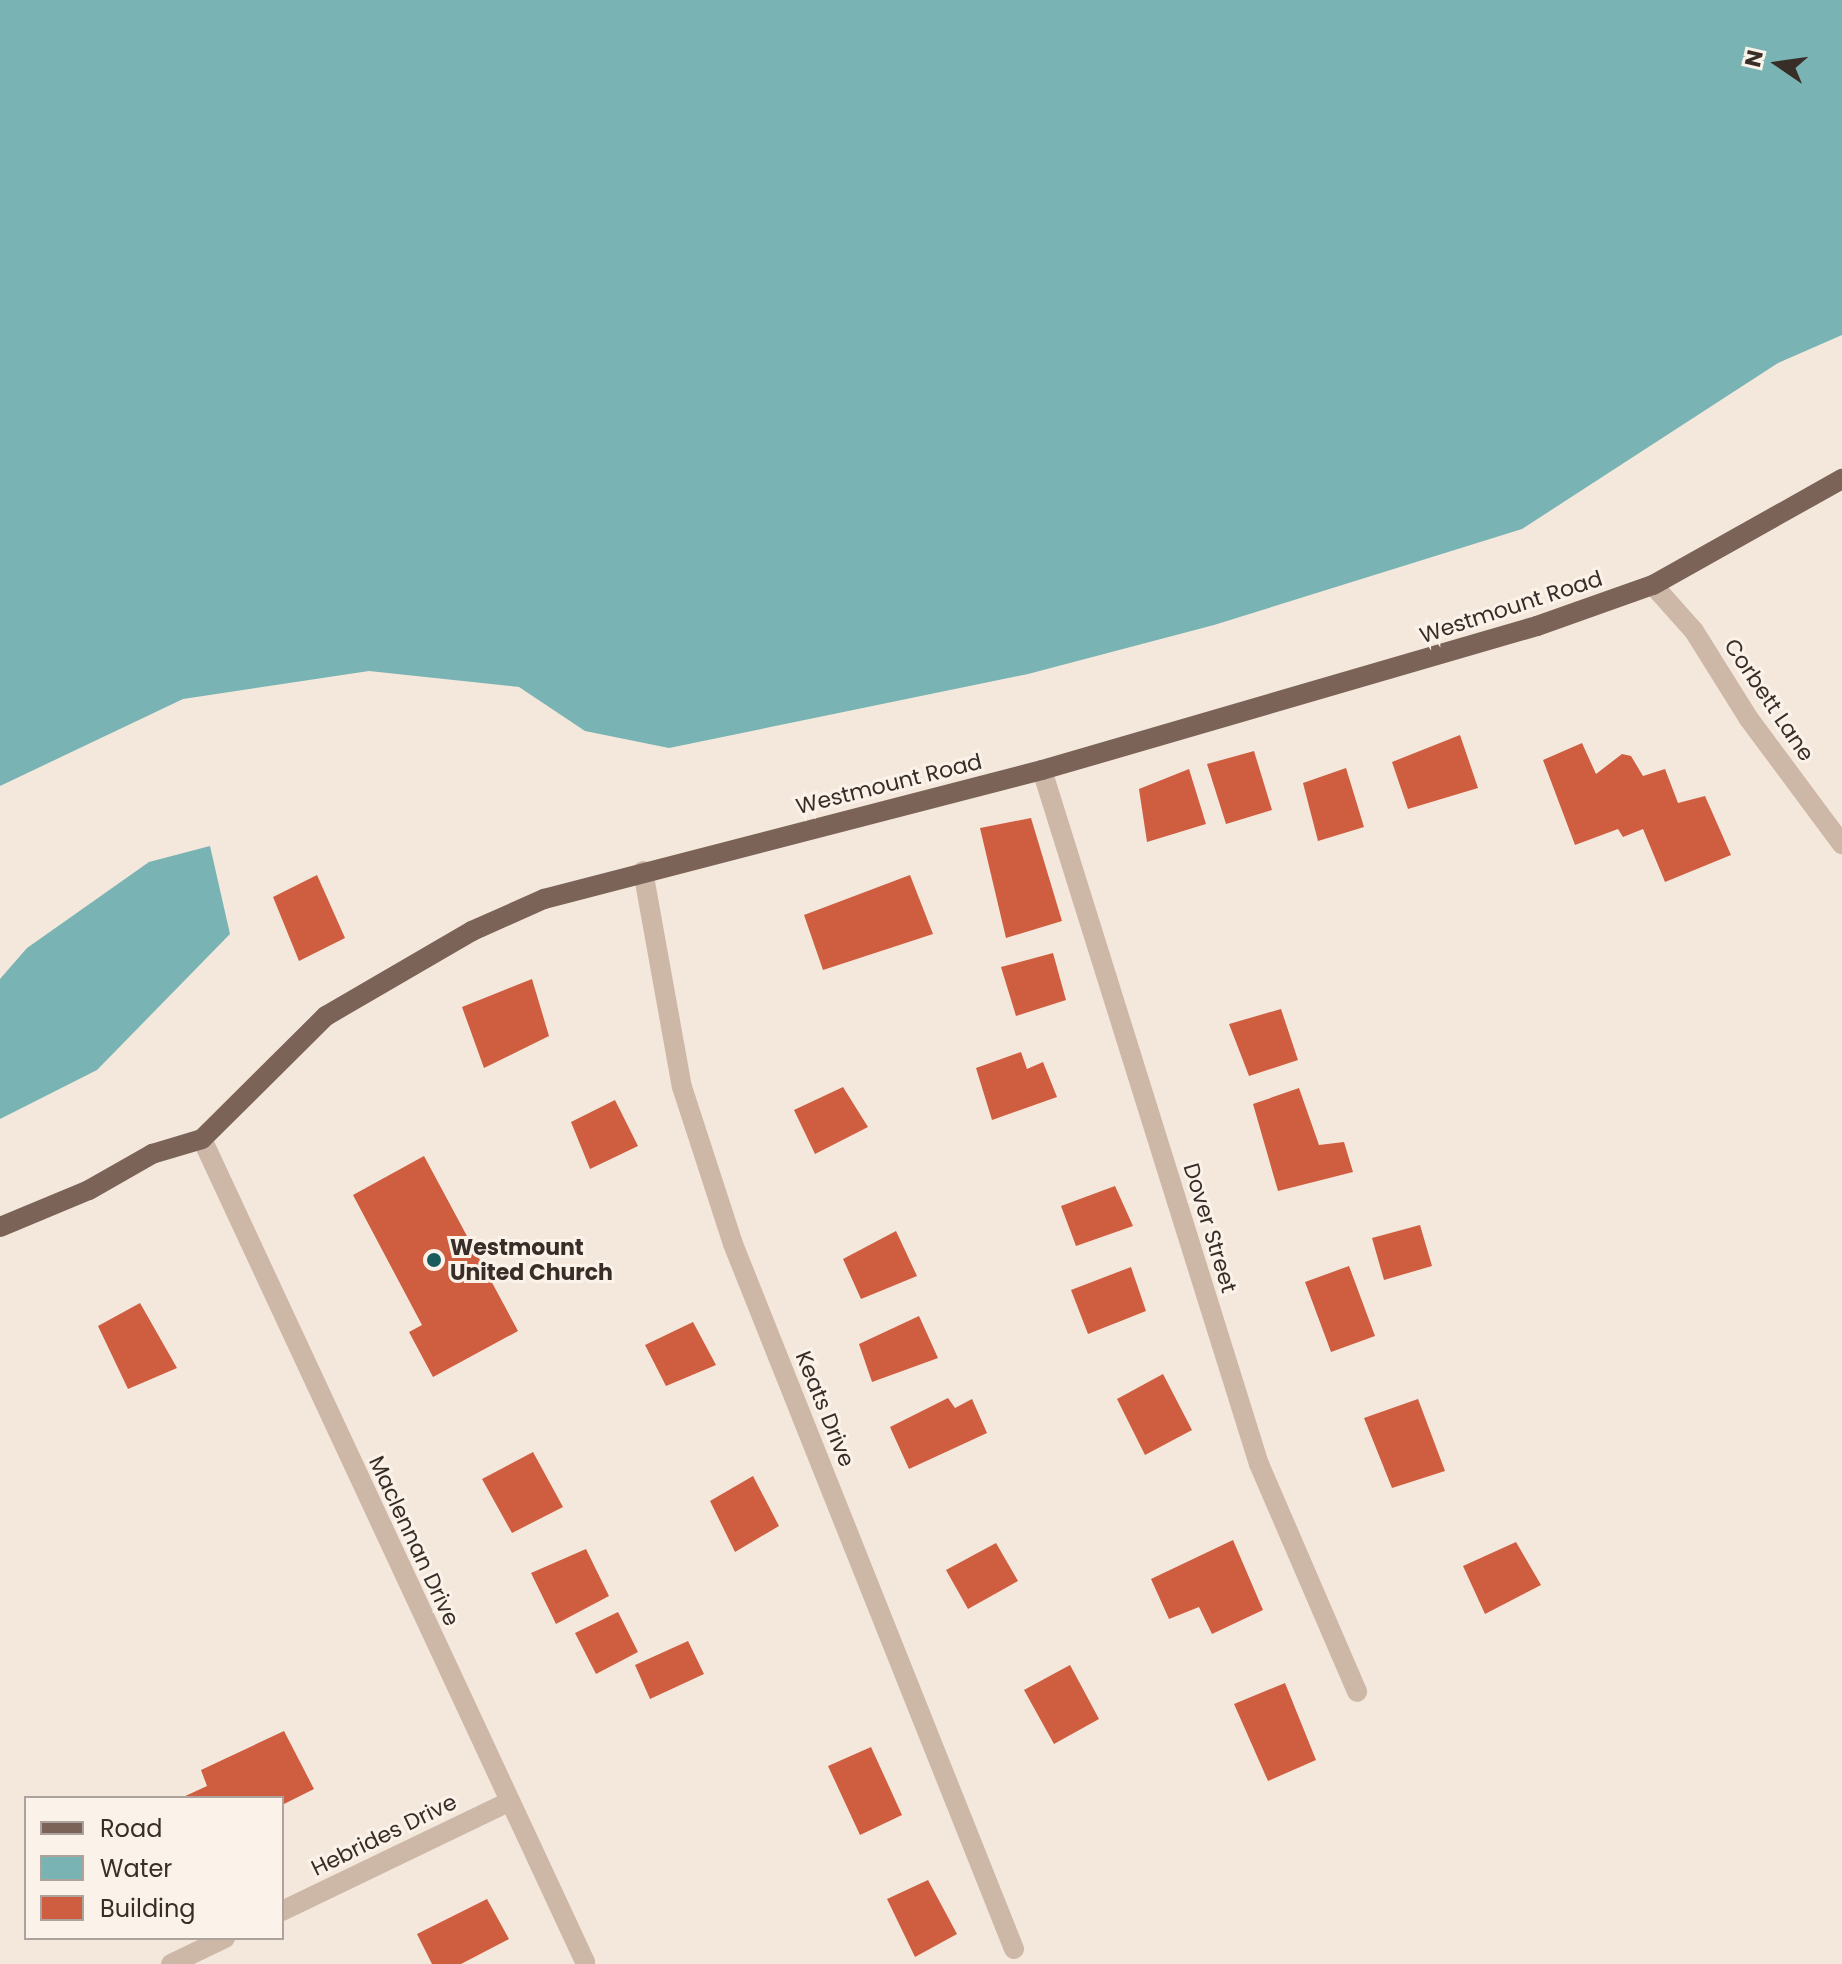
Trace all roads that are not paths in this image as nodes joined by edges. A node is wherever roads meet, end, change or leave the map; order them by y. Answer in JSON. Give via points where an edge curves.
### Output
{"nodes":[{"id":1,"x":1842,"y":479,"type":"edge"},
{"id":2,"x":1653,"y":585,"type":"junction"},
{"id":3,"x":1042,"y":770,"type":"junction"},
{"id":4,"x":1842,"y":844,"type":"edge"},
{"id":5,"x":643,"y":871,"type":"junction"},
{"id":6,"x":202,"y":1139,"type":"junction"},
{"id":7,"x":0,"y":1227,"type":"edge"},
{"id":8,"x":1357,"y":1692,"type":"dead end"},
{"id":9,"x":508,"y":1802,"type":"junction"},
{"id":10,"x":284,"y":1910,"type":"edge"},
{"id":11,"x":221,"y":1940,"type":"edge"},
{"id":12,"x":1014,"y":1949,"type":"dead end"},
{"id":13,"x":585,"y":1962,"type":"dead end"},
{"id":14,"x":171,"y":1964,"type":"edge"}],
"edges":[{"from":1,"to":2,"type":"main road","name":"Westmount Road"},
{"from":2,"to":3,"type":"main road","name":"Westmount Road","via":[[1419,662]]},
{"from":2,"to":4,"type":"street","name":"Corbett Lane","via":[[1694,631],[1749,719]]},
{"from":3,"to":5,"type":"main road","name":"Westmount Road"},
{"from":3,"to":8,"type":"street","name":"Dover Street","via":[[1259,1464]]},
{"from":5,"to":6,"type":"main road","name":"Westmount Road","via":[[544,899],[407,966],[326,1016]]},
{"from":5,"to":12,"type":"street","name":"Keats Drive","via":[[682,1087],[719,1202]]},
{"from":6,"to":7,"type":"main road","name":"Westmount Road","via":[[152,1154],[89,1190]]},
{"from":6,"to":9,"type":"street","name":"Maclennan Drive"},
{"from":9,"to":10,"type":"street","name":"Hebrides Drive"},
{"from":9,"to":13,"type":"street","name":"Maclennan Drive"},
{"from":11,"to":14,"type":"street"}]}
